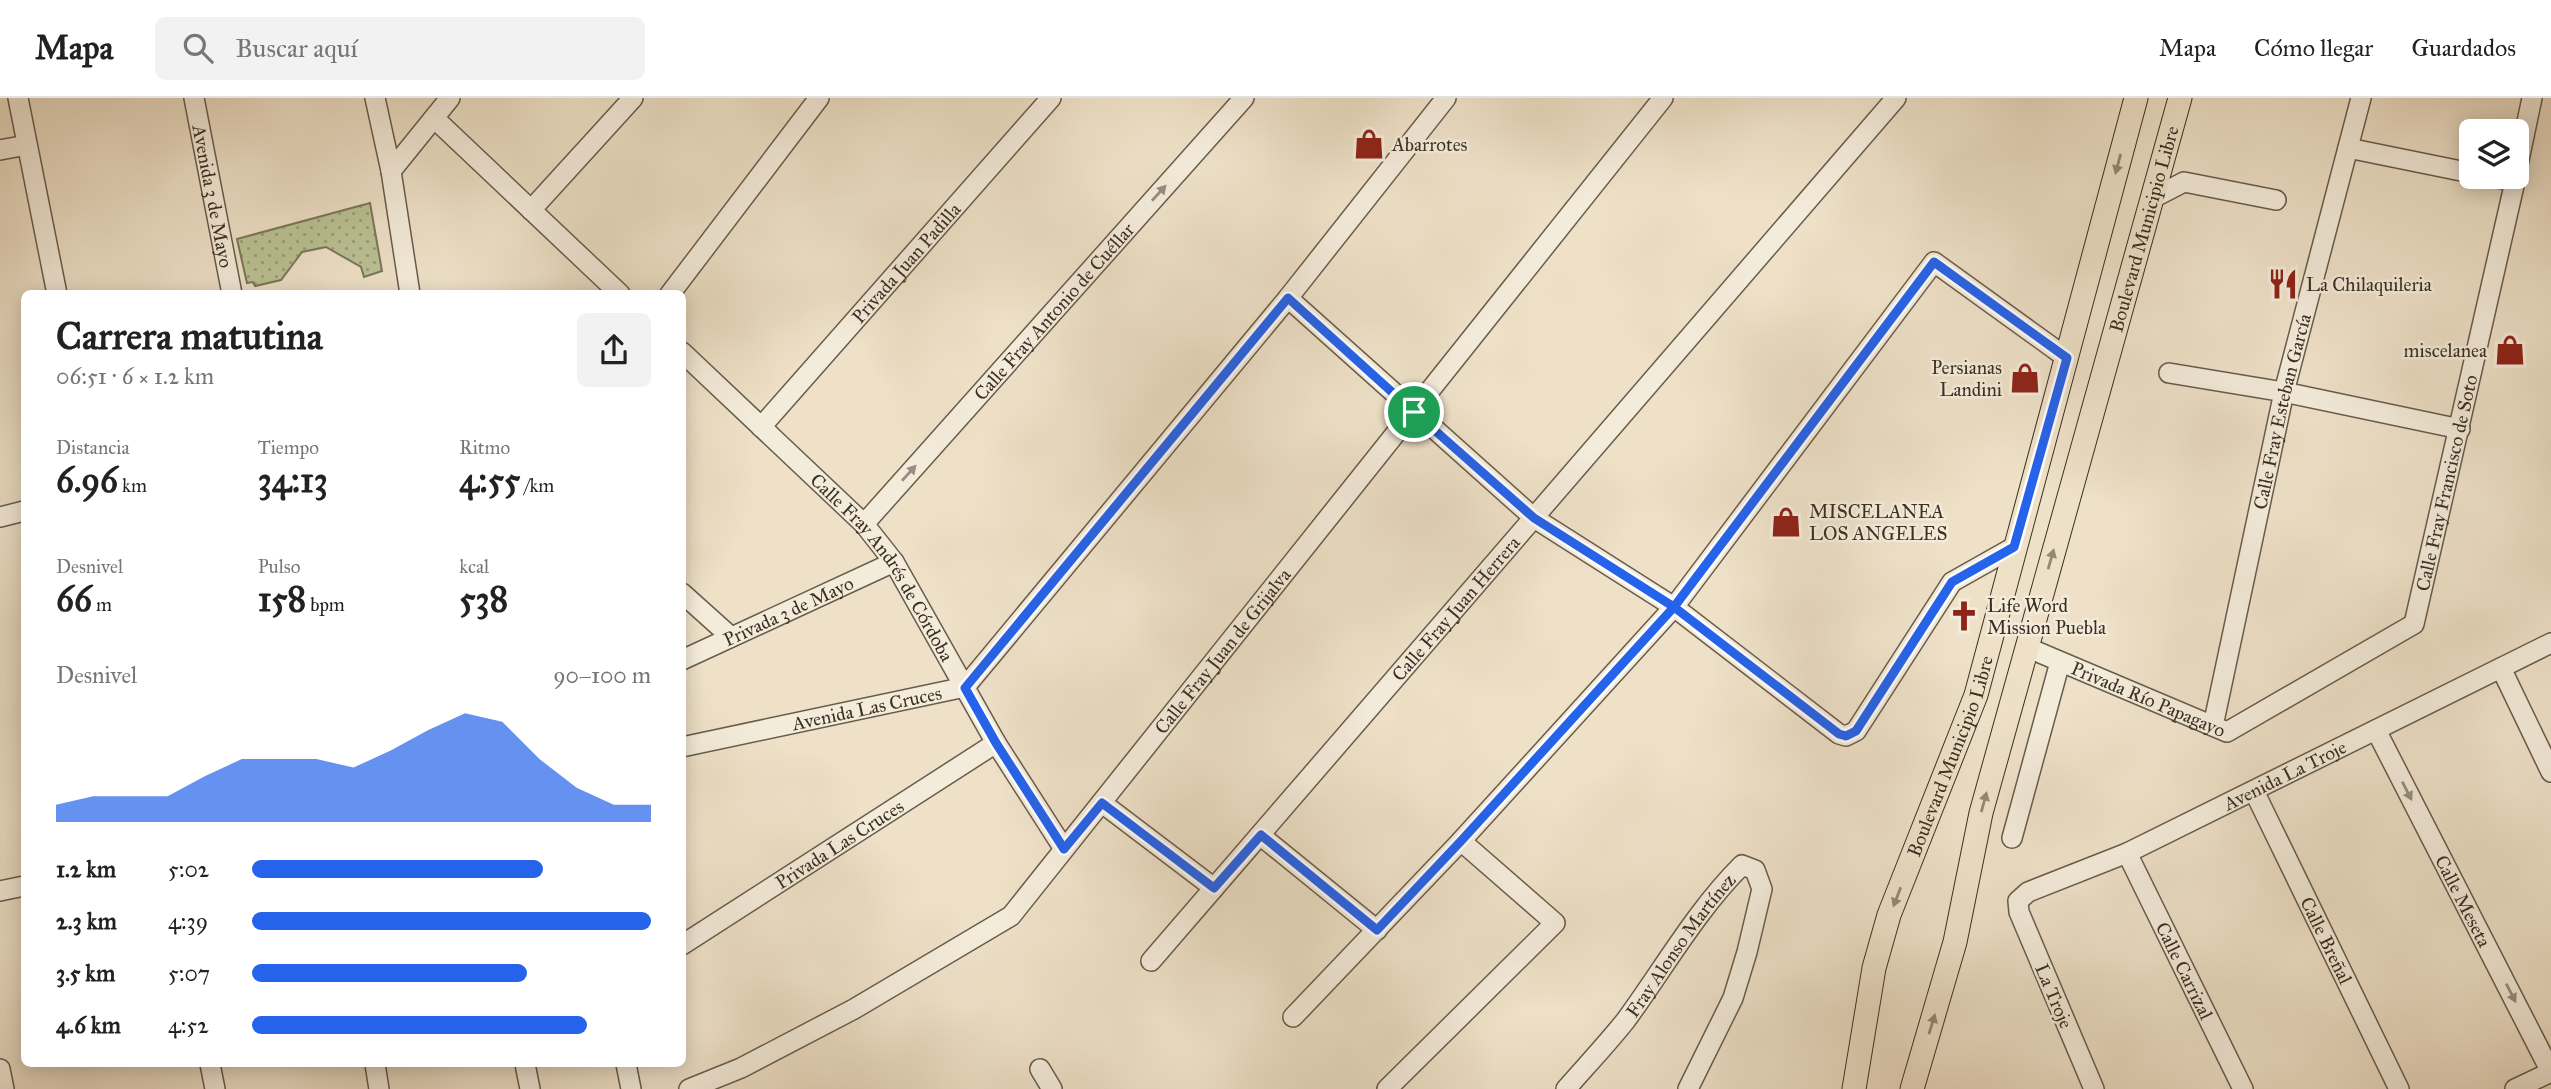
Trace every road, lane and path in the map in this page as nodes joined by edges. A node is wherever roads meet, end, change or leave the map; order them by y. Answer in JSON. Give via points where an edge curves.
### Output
{"nodes":[{"id":1,"x":18,"y":98,"type":"edge"},
{"id":2,"x":194,"y":98,"type":"edge"},
{"id":3,"x":375,"y":98,"type":"edge"},
{"id":4,"x":450,"y":98,"type":"edge"},
{"id":5,"x":633,"y":98,"type":"edge"},
{"id":6,"x":819,"y":98,"type":"edge"},
{"id":7,"x":1051,"y":98,"type":"edge"},
{"id":8,"x":1244,"y":98,"type":"edge"},
{"id":9,"x":1446,"y":98,"type":"edge"},
{"id":10,"x":1663,"y":98,"type":"edge"},
{"id":11,"x":1896,"y":98,"type":"edge"},
{"id":12,"x":2136,"y":98,"type":"edge"},
{"id":13,"x":2180,"y":98,"type":"edge"},
{"id":14,"x":2361,"y":98,"type":"edge"},
{"id":15,"x":2532,"y":98,"type":"edge"},
{"id":16,"x":434,"y":118,"type":"junction"},
{"id":17,"x":2528,"y":119,"type":"edge"},
{"id":18,"x":27,"y":145,"type":"junction"},
{"id":19,"x":2348,"y":148,"type":"junction"},
{"id":20,"x":0,"y":150,"type":"edge"},
{"id":21,"x":2165,"y":153,"type":"junction"},
{"id":22,"x":2459,"y":171,"type":"edge"},
{"id":23,"x":391,"y":172,"type":"junction"},
{"id":24,"x":2184,"y":183,"type":"junction"},
{"id":25,"x":2513,"y":189,"type":"edge"},
{"id":26,"x":2151,"y":199,"type":"junction"},
{"id":27,"x":2276,"y":200,"type":"dead end"},
{"id":28,"x":531,"y":211,"type":"junction"},
{"id":29,"x":56,"y":290,"type":"edge"},
{"id":30,"x":231,"y":290,"type":"edge"},
{"id":31,"x":409,"y":290,"type":"edge"},
{"id":32,"x":616,"y":290,"type":"edge"},
{"id":33,"x":673,"y":290,"type":"edge"},
{"id":34,"x":1288,"y":298,"type":"junction"},
{"id":35,"x":686,"y":356,"type":"edge"},
{"id":36,"x":2067,"y":358,"type":"junction"},
{"id":37,"x":2169,"y":373,"type":"dead end"},
{"id":38,"x":2284,"y":392,"type":"junction"},
{"id":39,"x":1414,"y":412,"type":"junction"},
{"id":40,"x":761,"y":427,"type":"junction"},
{"id":41,"x":2460,"y":429,"type":"junction"},
{"id":42,"x":21,"y":512,"type":"edge"},
{"id":43,"x":0,"y":517,"type":"edge"},
{"id":44,"x":1534,"y":518,"type":"junction"},
{"id":45,"x":864,"y":524,"type":"junction"},
{"id":46,"x":2014,"y":547,"type":"junction"},
{"id":47,"x":894,"y":562,"type":"junction"},
{"id":48,"x":686,"y":597,"type":"edge"},
{"id":49,"x":1674,"y":607,"type":"junction"},
{"id":50,"x":2414,"y":624,"type":"joint"},
{"id":51,"x":731,"y":637,"type":"junction"},
{"id":52,"x":2551,"y":643,"type":"edge"},
{"id":53,"x":2026,"y":647,"type":"junction"},
{"id":54,"x":686,"y":658,"type":"edge"},
{"id":55,"x":2060,"y":662,"type":"junction"},
{"id":56,"x":2501,"y":668,"type":"junction"},
{"id":57,"x":965,"y":688,"type":"junction"},
{"id":58,"x":2213,"y":726,"type":"junction"},
{"id":59,"x":2376,"y":730,"type":"junction"},
{"id":60,"x":996,"y":743,"type":"junction"},
{"id":61,"x":686,"y":746,"type":"edge"},
{"id":62,"x":2551,"y":772,"type":"edge"},
{"id":63,"x":2254,"y":791,"type":"junction"},
{"id":64,"x":1102,"y":803,"type":"junction"},
{"id":65,"x":1261,"y":835,"type":"junction"},
{"id":66,"x":2012,"y":838,"type":"dead end"},
{"id":67,"x":1461,"y":841,"type":"junction"},
{"id":68,"x":1064,"y":849,"type":"junction"},
{"id":69,"x":2127,"y":853,"type":"junction"},
{"id":70,"x":21,"y":887,"type":"edge"},
{"id":71,"x":1214,"y":888,"type":"junction"},
{"id":72,"x":0,"y":891,"type":"edge"},
{"id":73,"x":2018,"y":901,"type":"joint"},
{"id":74,"x":1377,"y":930,"type":"junction"},
{"id":75,"x":686,"y":942,"type":"edge"},
{"id":76,"x":1151,"y":961,"type":"dead end"},
{"id":77,"x":1293,"y":1017,"type":"dead end"},
{"id":78,"x":211,"y":1067,"type":"edge"},
{"id":79,"x":375,"y":1067,"type":"edge"},
{"id":80,"x":526,"y":1067,"type":"edge"},
{"id":81,"x":627,"y":1067,"type":"edge"},
{"id":82,"x":0,"y":1069,"type":"edge"},
{"id":83,"x":1040,"y":1069,"type":"dead end"},
{"id":84,"x":2551,"y":1072,"type":"edge"},
{"id":85,"x":4,"y":1089,"type":"edge"},
{"id":86,"x":215,"y":1089,"type":"edge"},
{"id":87,"x":379,"y":1089,"type":"edge"},
{"id":88,"x":530,"y":1089,"type":"edge"},
{"id":89,"x":631,"y":1089,"type":"edge"},
{"id":90,"x":689,"y":1089,"type":"edge"},
{"id":91,"x":1052,"y":1089,"type":"edge"},
{"id":92,"x":1387,"y":1089,"type":"edge"},
{"id":93,"x":1566,"y":1089,"type":"edge"},
{"id":94,"x":1688,"y":1089,"type":"edge"},
{"id":95,"x":1854,"y":1089,"type":"edge"},
{"id":96,"x":1912,"y":1089,"type":"edge"},
{"id":97,"x":2094,"y":1089,"type":"edge"},
{"id":98,"x":2243,"y":1089,"type":"edge"},
{"id":99,"x":2399,"y":1089,"type":"edge"},
{"id":100,"x":2515,"y":1089,"type":"edge"}],
"edges":[{"from":1,"to":18,"type":"street"},
{"from":2,"to":30,"type":"street","name":"Avenida 3 de Mayo"},
{"from":3,"to":23,"type":"street"},
{"from":4,"to":16,"type":"street"},
{"from":5,"to":28,"type":"street"},
{"from":6,"to":33,"type":"street"},
{"from":7,"to":40,"type":"street","name":"Privada Juan Padilla"},
{"from":45,"to":8,"type":"street","name":"Calle Fray Antonio de Cuéllar","one_way":true},
{"from":9,"to":34,"type":"street","name":"Avenida Las Cruces"},
{"from":10,"to":39,"type":"street","name":"Calle Fray Juan de Grijalva"},
{"from":11,"to":44,"type":"street","name":"Calle Fray Juan Herrera"},
{"from":12,"to":36,"type":"main road","name":"Boulevard Municipio Libre","one_way":true},
{"from":13,"to":21,"type":"main road","name":"Boulevard Municipio Libre"},
{"from":14,"to":19,"type":"street","name":"Calle Fray Esteban García"},
{"from":15,"to":17,"type":"street","name":"Calle Fray Francisco de Soto"},
{"from":16,"to":23,"type":"street"},
{"from":16,"to":28,"type":"street"},
{"from":18,"to":20,"type":"street"},
{"from":18,"to":29,"type":"street"},
{"from":19,"to":22,"type":"street"},
{"from":19,"to":38,"type":"street","name":"Calle Fray Esteban García"},
{"from":21,"to":24,"type":"street"},
{"from":21,"to":26,"type":"main road","name":"Boulevard Municipio Libre"},
{"from":23,"to":31,"type":"street"},
{"from":24,"to":26,"type":"street"},
{"from":24,"to":27,"type":"street"},
{"from":25,"to":41,"type":"street","name":"Calle Fray Francisco de Soto"},
{"from":53,"to":26,"type":"main road","name":"Boulevard Municipio Libre","one_way":true},
{"from":28,"to":32,"type":"street"},
{"from":34,"to":39,"type":"street"},
{"from":34,"to":57,"type":"street","name":"Avenida Las Cruces"},
{"from":35,"to":40,"type":"street","name":"Calle Fray Andrés de Córdoba"},
{"from":36,"to":46,"type":"main road","name":"Boulevard Municipio Libre"},
{"from":36,"to":49,"type":"street","via":[[1934,262]]},
{"from":37,"to":38,"type":"street"},
{"from":38,"to":41,"type":"street"},
{"from":38,"to":58,"type":"street","name":"Calle Fray Esteban García"},
{"from":39,"to":44,"type":"street"},
{"from":39,"to":64,"type":"street","name":"Calle Fray Juan de Grijalva"},
{"from":40,"to":45,"type":"street","name":"Calle Fray Andrés de Córdoba"},
{"from":41,"to":50,"type":"street","name":"Calle Fray Francisco de Soto"},
{"from":42,"to":43,"type":"street"},
{"from":44,"to":49,"type":"street"},
{"from":44,"to":65,"type":"street","name":"Calle Fray Juan Herrera"},
{"from":45,"to":47,"type":"street","name":"Calle Fray Andrés de Córdoba"},
{"from":46,"to":49,"type":"street","via":[[1952,582],[1856,731],[1846,736]]},
{"from":46,"to":95,"type":"main road","name":"Boulevard Municipio Libre","one_way":true,"via":[[1976,695],[1889,915],[1874,968]]},
{"from":47,"to":51,"type":"street","name":"Privada 3 de Mayo"},
{"from":47,"to":57,"type":"street","name":"Calle Fray Andrés de Córdoba"},
{"from":48,"to":51,"type":"street"},
{"from":49,"to":67,"type":"street"},
{"from":50,"to":58,"type":"street","name":"Privada Río Papagayo","via":[[2227,732]]},
{"from":51,"to":54,"type":"street","name":"Privada 3 de Mayo"},
{"from":52,"to":56,"type":"street","name":"Avenida La Troje"},
{"from":53,"to":55,"type":"street","name":"Privada Río Papagayo"},
{"from":96,"to":53,"type":"main road","name":"Boulevard Municipio Libre","one_way":true,"via":[[1955,942],[1981,813]]},
{"from":55,"to":58,"type":"street","name":"Privada Río Papagayo"},
{"from":55,"to":66,"type":"street"},
{"from":56,"to":59,"type":"street","name":"Avenida La Troje"},
{"from":56,"to":62,"type":"street"},
{"from":57,"to":60,"type":"street","name":"Calle Fray Andrés de Córdoba"},
{"from":57,"to":61,"type":"street","name":"Avenida Las Cruces"},
{"from":59,"to":63,"type":"street","name":"Avenida La Troje"},
{"from":59,"to":84,"type":"street","name":"Calle Meseta","one_way":true},
{"from":60,"to":68,"type":"street","name":"Calle Fray Andrés de Córdoba"},
{"from":60,"to":75,"type":"street","name":"Privada Las Cruces"},
{"from":63,"to":69,"type":"street","name":"Avenida La Troje"},
{"from":63,"to":99,"type":"street","name":"Calle Breñal"},
{"from":64,"to":68,"type":"street","name":"Calle Fray Juan de Grijalva"},
{"from":64,"to":71,"type":"street"},
{"from":65,"to":71,"type":"street","name":"Calle Fray Juan Herrera"},
{"from":65,"to":74,"type":"street"},
{"from":67,"to":74,"type":"street"},
{"from":67,"to":92,"type":"street","via":[[1555,923]]},
{"from":68,"to":90,"type":"street","name":"Calle Fray Juan de Grijalva","via":[[1011,916],[854,1010],[741,1068]]},
{"from":69,"to":73,"type":"street","name":"Avenida La Troje","via":[[2028,892]]},
{"from":69,"to":98,"type":"street","name":"Calle Carrizal"},
{"from":70,"to":72,"type":"street"},
{"from":71,"to":76,"type":"street","name":"Calle Fray Juan Herrera"},
{"from":73,"to":97,"type":"street","name":"La Troje"},
{"from":74,"to":77,"type":"street"},
{"from":78,"to":86,"type":"street"},
{"from":79,"to":87,"type":"street"},
{"from":80,"to":88,"type":"street"},
{"from":81,"to":89,"type":"street"},
{"from":82,"to":85,"type":"street"},
{"from":83,"to":91,"type":"street"},
{"from":84,"to":100,"type":"street"},
{"from":93,"to":94,"type":"street","name":"Fray Alonso Martínez","via":[[1625,1021],[1686,932],[1742,864],[1755,870],[1762,889],[1747,952],[1733,998]]}]}
